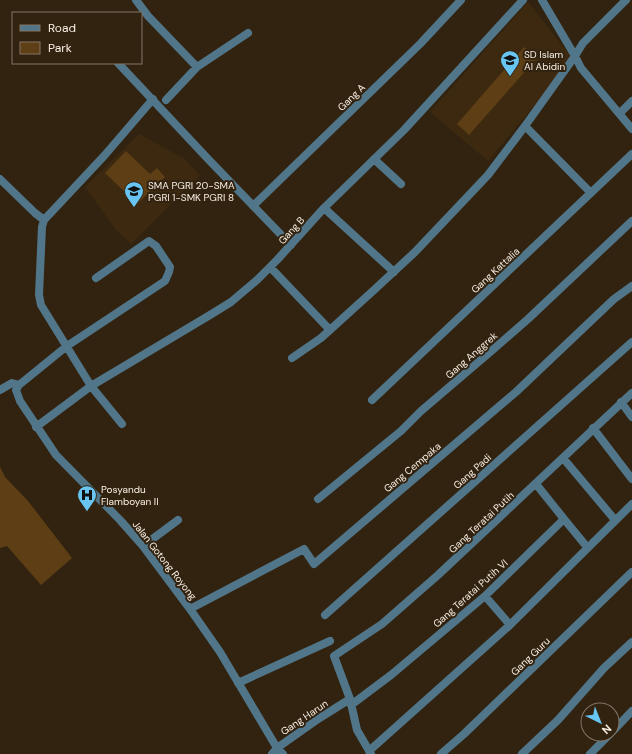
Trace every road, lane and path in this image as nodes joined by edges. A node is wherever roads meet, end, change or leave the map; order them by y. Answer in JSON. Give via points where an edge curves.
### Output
{"nodes":[{"id":1,"x":136,"y":0,"type":"edge"},
{"id":2,"x":461,"y":0,"type":"edge"},
{"id":3,"x":523,"y":0,"type":"edge"},
{"id":4,"x":542,"y":0,"type":"edge"},
{"id":5,"x":626,"y":0,"type":"edge"},
{"id":6,"x":248,"y":33,"type":"dead end"},
{"id":7,"x":575,"y":56,"type":"junction"},
{"id":8,"x":119,"y":64,"type":"edge"},
{"id":9,"x":197,"y":67,"type":"junction"},
{"id":10,"x":153,"y":99,"type":"junction"},
{"id":11,"x":166,"y":100,"type":"dead end"},
{"id":12,"x":632,"y":101,"type":"edge"},
{"id":13,"x":620,"y":113,"type":"junction"},
{"id":14,"x":525,"y":126,"type":"junction"},
{"id":15,"x":632,"y":129,"type":"edge"},
{"id":16,"x":632,"y":154,"type":"edge"},
{"id":17,"x":374,"y":159,"type":"junction"},
{"id":18,"x":0,"y":179,"type":"edge"},
{"id":19,"x":401,"y":184,"type":"dead end"},
{"id":20,"x":591,"y":193,"type":"junction"},
{"id":21,"x":253,"y":206,"type":"junction"},
{"id":22,"x":324,"y":208,"type":"junction"},
{"id":23,"x":44,"y":220,"type":"junction"},
{"id":24,"x":632,"y":221,"type":"edge"},
{"id":25,"x":291,"y":245,"type":"junction"},
{"id":26,"x":270,"y":267,"type":"junction"},
{"id":27,"x":394,"y":272,"type":"junction"},
{"id":28,"x":96,"y":278,"type":"dead end"},
{"id":29,"x":632,"y":286,"type":"edge"},
{"id":30,"x":330,"y":330,"type":"junction"},
{"id":31,"x":632,"y":342,"type":"edge"},
{"id":32,"x":67,"y":346,"type":"junction"},
{"id":33,"x":292,"y":358,"type":"dead end"},
{"id":34,"x":18,"y":385,"type":"junction"},
{"id":35,"x":91,"y":386,"type":"junction"},
{"id":36,"x":0,"y":390,"type":"edge"},
{"id":37,"x":632,"y":393,"type":"edge"},
{"id":38,"x":372,"y":400,"type":"dead end"},
{"id":39,"x":621,"y":402,"type":"junction"},
{"id":40,"x":632,"y":417,"type":"edge"},
{"id":41,"x":122,"y":424,"type":"dead end"},
{"id":42,"x":36,"y":427,"type":"junction"},
{"id":43,"x":593,"y":428,"type":"junction"},
{"id":44,"x":563,"y":458,"type":"junction"},
{"id":45,"x":632,"y":479,"type":"edge"},
{"id":46,"x":536,"y":484,"type":"junction"},
{"id":47,"x":318,"y":499,"type":"dead end"},
{"id":48,"x":632,"y":504,"type":"edge"},
{"id":49,"x":564,"y":519,"type":"junction"},
{"id":50,"x":178,"y":520,"type":"dead end"},
{"id":51,"x":615,"y":520,"type":"junction"},
{"id":52,"x":143,"y":546,"type":"junction"},
{"id":53,"x":588,"y":547,"type":"junction"},
{"id":54,"x":632,"y":572,"type":"edge"},
{"id":55,"x":485,"y":596,"type":"junction"},
{"id":56,"x":190,"y":609,"type":"junction"},
{"id":57,"x":325,"y":615,"type":"dead end"},
{"id":58,"x":510,"y":625,"type":"junction"},
{"id":59,"x":330,"y":641,"type":"dead end"},
{"id":60,"x":632,"y":642,"type":"edge"},
{"id":61,"x":238,"y":683,"type":"junction"},
{"id":62,"x":350,"y":702,"type":"junction"},
{"id":63,"x":632,"y":711,"type":"edge"},
{"id":64,"x":620,"y":724,"type":"edge"},
{"id":65,"x":602,"y":742,"type":"edge"},
{"id":66,"x":277,"y":752,"type":"edge"},
{"id":67,"x":370,"y":753,"type":"edge"},
{"id":68,"x":441,"y":754,"type":"edge"},
{"id":69,"x":522,"y":754,"type":"edge"},
{"id":70,"x":590,"y":754,"type":"edge"}],
"edges":[{"from":1,"to":9,"type":"street"},
{"from":2,"to":21,"type":"street","name":"Gang A","via":[[420,44]]},
{"from":3,"to":17,"type":"street","name":"Gang B","via":[[404,130]]},
{"from":4,"to":7,"type":"street"},
{"from":5,"to":7,"type":"street","via":[[583,43]]},
{"from":6,"to":9,"type":"street"},
{"from":7,"to":13,"type":"street","via":[[581,68]]},
{"from":7,"to":14,"type":"street"},
{"from":8,"to":10,"type":"street"},
{"from":9,"to":11,"type":"street"},
{"from":10,"to":21,"type":"street"},
{"from":10,"to":23,"type":"street"},
{"from":12,"to":13,"type":"street"},
{"from":13,"to":15,"type":"street"},
{"from":14,"to":20,"type":"street"},
{"from":14,"to":27,"type":"street","via":[[488,175]]},
{"from":16,"to":20,"type":"street","name":"Gang Kattalia"},
{"from":17,"to":19,"type":"street"},
{"from":17,"to":22,"type":"street","name":"Gang B"},
{"from":18,"to":23,"type":"street"},
{"from":20,"to":38,"type":"street","name":"Gang Kattalia"},
{"from":21,"to":25,"type":"street"},
{"from":22,"to":25,"type":"street","name":"Gang B"},
{"from":22,"to":27,"type":"street"},
{"from":23,"to":32,"type":"street","via":[[39,295],[41,305]]},
{"from":24,"to":47,"type":"street","name":"Gang Anggrek","via":[[528,319]]},
{"from":25,"to":26,"type":"street","name":"Gang B"},
{"from":26,"to":30,"type":"street"},
{"from":26,"to":35,"type":"street","name":"Gang B","via":[[221,309]]},
{"from":27,"to":30,"type":"street"},
{"from":28,"to":32,"type":"street","via":[[150,241],[170,267],[165,281]]},
{"from":29,"to":56,"type":"street","name":"Gang Cempaka","via":[[614,299],[516,392],[314,564],[304,549]]},
{"from":30,"to":33,"type":"street"},
{"from":31,"to":57,"type":"street","name":"Gang Padi"},
{"from":32,"to":34,"type":"street"},
{"from":32,"to":35,"type":"street"},
{"from":34,"to":36,"type":"street","via":[[12,383]]},
{"from":34,"to":42,"type":"street","name":"Jalan Gotong Royong","via":[[16,390],[20,402]]},
{"from":35,"to":41,"type":"street"},
{"from":35,"to":42,"type":"street","name":"Gang B"},
{"from":37,"to":39,"type":"street","name":"Gang Teratai Putih"},
{"from":39,"to":40,"type":"street"},
{"from":39,"to":43,"type":"street","name":"Gang Teratai Putih"},
{"from":42,"to":52,"type":"street","name":"Jalan Gotong Royong","via":[[56,455]]},
{"from":43,"to":44,"type":"street","name":"Gang Teratai Putih"},
{"from":43,"to":45,"type":"street"},
{"from":44,"to":46,"type":"street","name":"Gang Teratai Putih"},
{"from":44,"to":51,"type":"street"},
{"from":46,"to":49,"type":"street"},
{"from":46,"to":62,"type":"street","name":"Gang Teratai Putih","via":[[382,624],[334,656]]},
{"from":48,"to":51,"type":"street"},
{"from":49,"to":53,"type":"street"},
{"from":49,"to":55,"type":"street","name":"Gang Teratai Putih VI"},
{"from":50,"to":52,"type":"street"},
{"from":51,"to":53,"type":"street"},
{"from":52,"to":56,"type":"street","name":"Jalan Gotong Royong"},
{"from":53,"to":58,"type":"street"},
{"from":54,"to":68,"type":"street","name":"Gang Guru"},
{"from":55,"to":58,"type":"street"},
{"from":55,"to":62,"type":"street","name":"Gang Teratai Putih VI","via":[[391,675]]},
{"from":56,"to":61,"type":"street","name":"Jalan Gotong Royong"},
{"from":58,"to":67,"type":"street"},
{"from":59,"to":61,"type":"street"},
{"from":60,"to":69,"type":"street"},
{"from":61,"to":66,"type":"street","name":"Jalan Gotong Royong"},
{"from":62,"to":66,"type":"street","name":"Gang Harun"},
{"from":62,"to":67,"type":"street","via":[[357,730]]},
{"from":63,"to":64,"type":"street"},
{"from":65,"to":70,"type":"street"}]}
